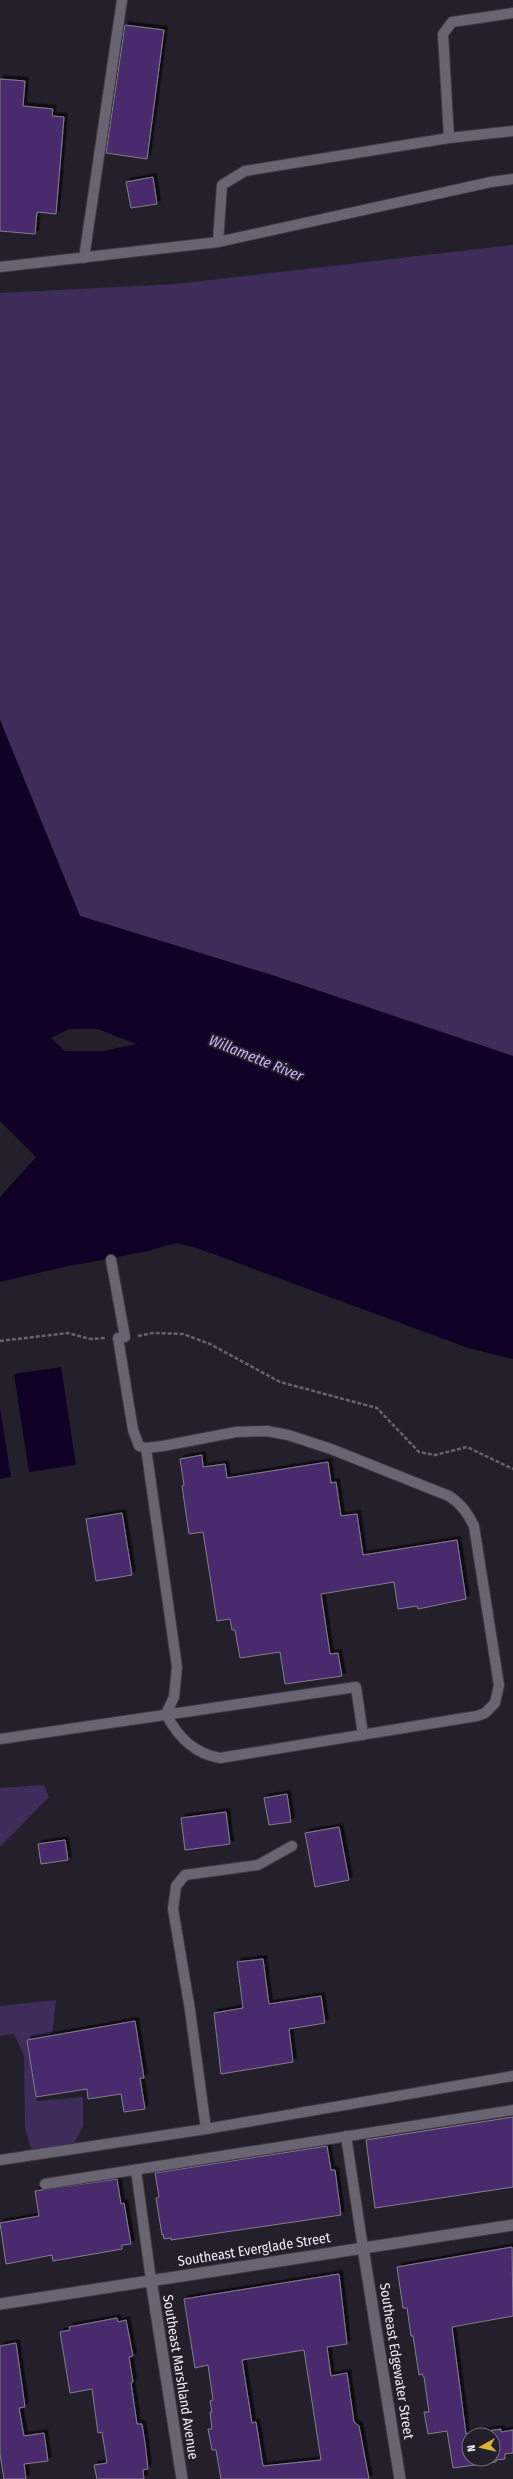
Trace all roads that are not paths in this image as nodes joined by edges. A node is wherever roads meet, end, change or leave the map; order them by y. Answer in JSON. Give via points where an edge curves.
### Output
{"nodes":[{"id":1,"x":122,"y":0,"type":"edge"},
{"id":2,"x":513,"y":13,"type":"edge"},
{"id":3,"x":513,"y":131,"type":"edge"},
{"id":4,"x":449,"y":138,"type":"junction"},
{"id":5,"x":513,"y":179,"type":"edge"},
{"id":6,"x":218,"y":242,"type":"junction"},
{"id":7,"x":84,"y":258,"type":"junction"},
{"id":8,"x":0,"y":267,"type":"edge"},
{"id":9,"x":111,"y":1260,"type":"dead end"},
{"id":10,"x":146,"y":1448,"type":"junction"},
{"id":11,"x":166,"y":1714,"type":"junction"},
{"id":12,"x":363,"y":1735,"type":"junction"},
{"id":13,"x":0,"y":1739,"type":"edge"},
{"id":14,"x":292,"y":1846,"type":"dead end"},
{"id":15,"x":513,"y":2076,"type":"edge"},
{"id":16,"x":513,"y":2110,"type":"edge"},
{"id":17,"x":206,"y":2129,"type":"junction"},
{"id":18,"x":346,"y":2136,"type":"junction"},
{"id":19,"x":0,"y":2160,"type":"edge"},
{"id":20,"x":136,"y":2170,"type":"junction"},
{"id":21,"x":45,"y":2184,"type":"dead end"},
{"id":22,"x":513,"y":2225,"type":"edge"},
{"id":23,"x":363,"y":2248,"type":"junction"},
{"id":24,"x":151,"y":2280,"type":"junction"},
{"id":25,"x":0,"y":2304,"type":"edge"},
{"id":26,"x":182,"y":2479,"type":"edge"},
{"id":27,"x":400,"y":2479,"type":"edge"}],
"edges":[{"from":1,"to":7,"type":"lane"},
{"from":2,"to":4,"type":"lane","via":[[452,22],[444,34]]},
{"from":3,"to":4,"type":"lane"},
{"from":4,"to":6,"type":"lane","via":[[245,171],[222,185]]},
{"from":5,"to":6,"type":"lane"},
{"from":6,"to":7,"type":"lane"},
{"from":7,"to":8,"type":"lane"},
{"from":9,"to":10,"type":"lane","via":[[133,1430],[139,1446]]},
{"from":10,"to":11,"type":"lane","via":[[177,1667],[174,1697]]},
{"from":10,"to":12,"type":"lane","via":[[236,1432],[267,1431],[288,1435],[331,1449],[449,1496],[466,1511],[474,1526],[495,1646],[499,1685],[495,1703],[477,1716]]},
{"from":11,"to":12,"type":"lane","via":[[175,1732],[197,1751],[205,1756],[220,1758]]},
{"from":11,"to":12,"type":"lane","via":[[356,1686]]},
{"from":11,"to":13,"type":"lane"},
{"from":14,"to":17,"type":"lane","via":[[258,1865],[185,1875],[176,1886],[173,1910]]},
{"from":15,"to":17,"type":"lane"},
{"from":16,"to":18,"type":"lane"},
{"from":17,"to":19,"type":"lane"},
{"from":18,"to":20,"type":"lane"},
{"from":18,"to":23,"type":"lane"},
{"from":20,"to":21,"type":"lane"},
{"from":20,"to":24,"type":"lane"},
{"from":22,"to":23,"type":"street","name":"Southeast Everglade Street"},
{"from":23,"to":24,"type":"street","name":"Southeast Everglade Street"},
{"from":23,"to":27,"type":"street","name":"Southeast Edgewater Street"},
{"from":24,"to":25,"type":"street","name":"Southeast Everglade Street"},
{"from":24,"to":26,"type":"street","name":"Southeast Marshland Avenue"}]}
